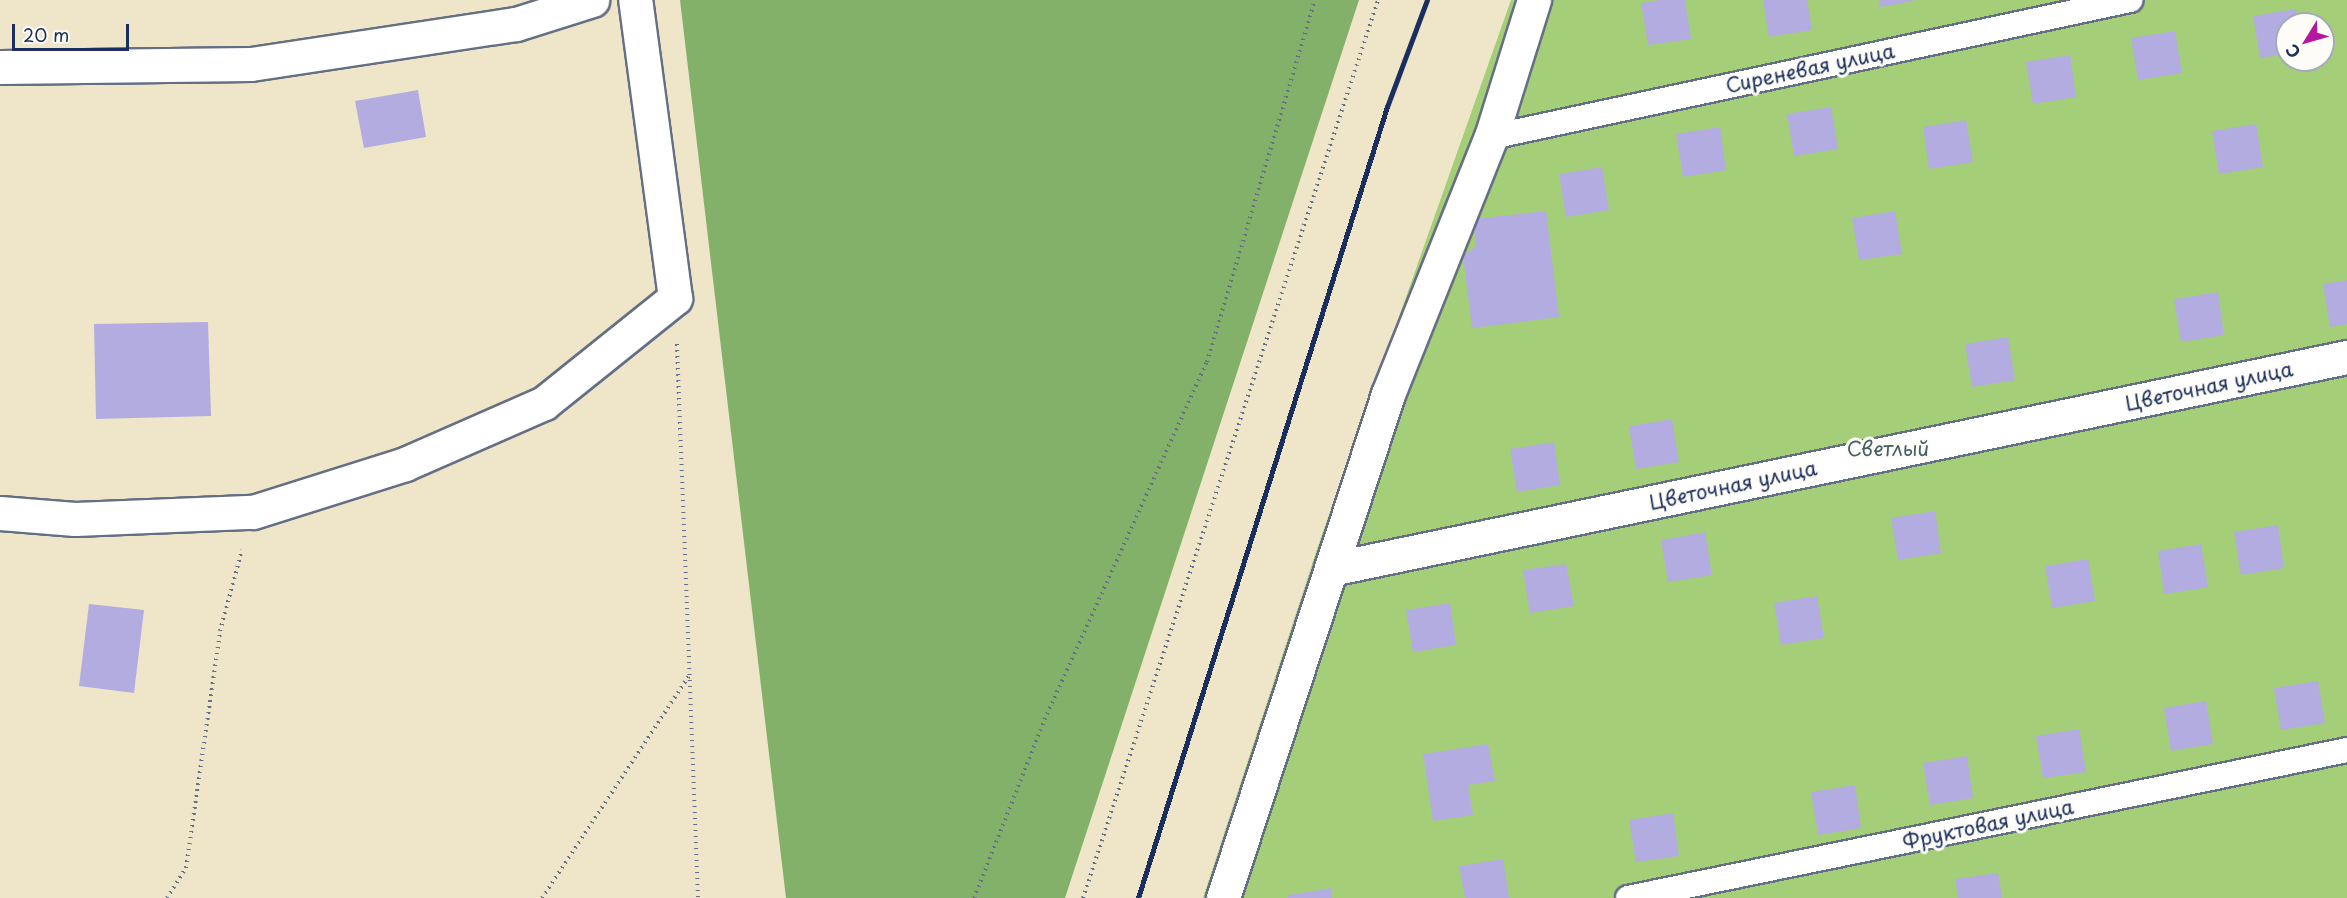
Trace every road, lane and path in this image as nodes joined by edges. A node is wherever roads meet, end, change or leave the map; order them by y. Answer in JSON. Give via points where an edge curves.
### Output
{"nodes":[{"id":1,"x":592,"y":0,"type":"edge"},
{"id":2,"x":635,"y":0,"type":"edge"},
{"id":3,"x":1315,"y":0,"type":"edge"},
{"id":4,"x":1378,"y":0,"type":"edge"},
{"id":5,"x":1534,"y":0,"type":"edge"},
{"id":6,"x":2130,"y":0,"type":"edge"},
{"id":7,"x":0,"y":67,"type":"edge"},
{"id":8,"x":1491,"y":137,"type":"junction"},
{"id":9,"x":675,"y":298,"type":"junction"},
{"id":10,"x":2347,"y":357,"type":"edge"},
{"id":11,"x":253,"y":512,"type":"junction"},
{"id":12,"x":0,"y":513,"type":"edge"},
{"id":13,"x":1331,"y":569,"type":"junction"},
{"id":14,"x":690,"y":674,"type":"junction"},
{"id":15,"x":2347,"y":750,"type":"edge"},
{"id":16,"x":167,"y":898,"type":"edge"},
{"id":17,"x":542,"y":898,"type":"edge"},
{"id":18,"x":699,"y":898,"type":"edge"},
{"id":19,"x":974,"y":898,"type":"edge"},
{"id":20,"x":1083,"y":898,"type":"edge"},
{"id":21,"x":1223,"y":898,"type":"edge"},
{"id":22,"x":1628,"y":898,"type":"edge"}],
"edges":[{"from":1,"to":7,"type":"street","via":[[516,24],[251,64]]},
{"from":2,"to":9,"type":"street"},
{"from":3,"to":19,"type":"path","via":[[1207,362],[1047,714]]},
{"from":4,"to":20,"type":"path"},
{"from":5,"to":8,"type":"street"},
{"from":6,"to":8,"type":"lane","name":"Сиреневая улица"},
{"from":8,"to":13,"type":"street","via":[[1388,394]]},
{"from":9,"to":11,"type":"street","via":[[544,403],[405,464]]},
{"from":9,"to":14,"type":"path"},
{"from":10,"to":13,"type":"street","name":"Цветочная улица"},
{"from":11,"to":12,"type":"street","via":[[75,519]]},
{"from":11,"to":16,"type":"path","via":[[220,631],[186,868]]},
{"from":13,"to":21,"type":"street"},
{"from":14,"to":17,"type":"path"},
{"from":14,"to":18,"type":"path"},
{"from":15,"to":22,"type":"lane","name":"Фруктовая улица"}]}
